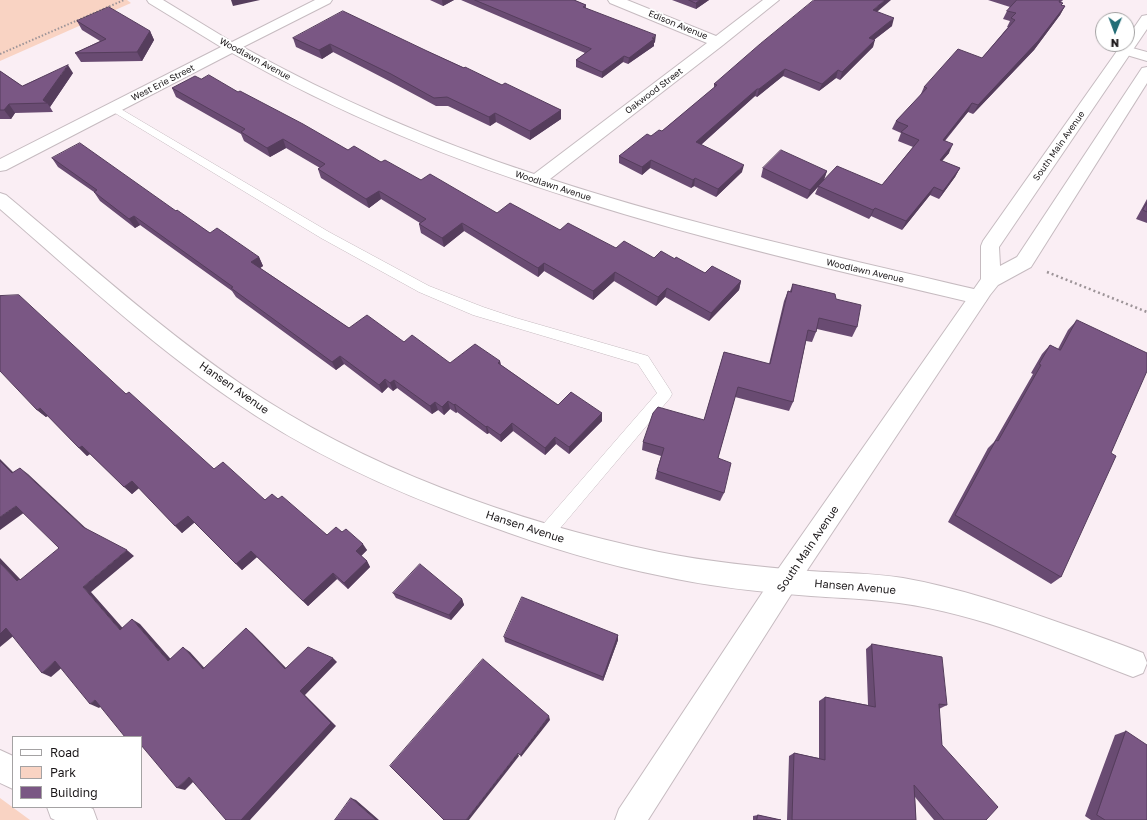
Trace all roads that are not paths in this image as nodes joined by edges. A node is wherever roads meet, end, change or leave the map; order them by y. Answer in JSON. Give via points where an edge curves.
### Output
{"nodes":[{"id":1,"x":154,"y":0,"type":"edge"},
{"id":2,"x":325,"y":0,"type":"edge"},
{"id":3,"x":615,"y":0,"type":"edge"},
{"id":4,"x":772,"y":0,"type":"edge"},
{"id":5,"x":1147,"y":19,"type":"edge"},
{"id":6,"x":1135,"y":37,"type":"edge"},
{"id":7,"x":718,"y":42,"type":"junction"},
{"id":8,"x":231,"y":48,"type":"junction"},
{"id":9,"x":1125,"y":52,"type":"edge"},
{"id":10,"x":1132,"y":52,"type":"edge"},
{"id":11,"x":1147,"y":57,"type":"edge"},
{"id":12,"x":1147,"y":71,"type":"edge"},
{"id":13,"x":114,"y":108,"type":"junction"},
{"id":14,"x":0,"y":166,"type":"edge"},
{"id":15,"x":536,"y":181,"type":"junction"},
{"id":16,"x":0,"y":198,"type":"edge"},
{"id":17,"x":984,"y":289,"type":"junction"},
{"id":18,"x":545,"y":534,"type":"junction"},
{"id":19,"x":786,"y":582,"type":"junction"},
{"id":20,"x":1133,"y":663,"type":"dead end"},
{"id":21,"x":0,"y":766,"type":"edge"},
{"id":22,"x":12,"y":773,"type":"edge"},
{"id":23,"x":64,"y":808,"type":"edge"},
{"id":24,"x":82,"y":820,"type":"edge"},
{"id":25,"x":630,"y":820,"type":"edge"}],
"edges":[{"from":1,"to":8,"type":"street","name":"Woodlawn Avenue"},
{"from":2,"to":8,"type":"street","name":"West Erie Street"},
{"from":3,"to":7,"type":"street","name":"Edison Avenue"},
{"from":4,"to":7,"type":"street","name":"Oakwood Street"},
{"from":5,"to":6,"type":"street","name":"South Main Avenue"},
{"from":7,"to":15,"type":"street","name":"Oakwood Street"},
{"from":8,"to":13,"type":"street","name":"West Erie Street"},
{"from":8,"to":15,"type":"street","name":"Woodlawn Avenue","via":[[390,125]]},
{"from":9,"to":17,"type":"street","name":"South Main Avenue","via":[[990,246]]},
{"from":10,"to":11,"type":"street"},
{"from":12,"to":17,"type":"street","name":"South Main Avenue","via":[[1024,262]]},
{"from":13,"to":14,"type":"street","name":"West Erie Street"},
{"from":13,"to":18,"type":"lane","via":[[325,236],[424,289],[515,323],[643,360],[665,394]]},
{"from":15,"to":17,"type":"street","name":"Woodlawn Avenue","via":[[642,214],[838,265]]},
{"from":16,"to":18,"type":"street","name":"Hansen Avenue","via":[[153,329],[235,391],[268,412],[312,438],[394,479],[476,511]]},
{"from":17,"to":19,"type":"street","name":"South Main Avenue"},
{"from":18,"to":19,"type":"street","name":"Hansen Avenue","via":[[627,557],[719,574]]},
{"from":19,"to":20,"type":"street","name":"Hansen Avenue","via":[[900,590],[944,599],[991,612]]},
{"from":19,"to":25,"type":"street","name":"South Main Avenue"},
{"from":21,"to":22,"type":"street"},
{"from":23,"to":24,"type":"street"}]}
